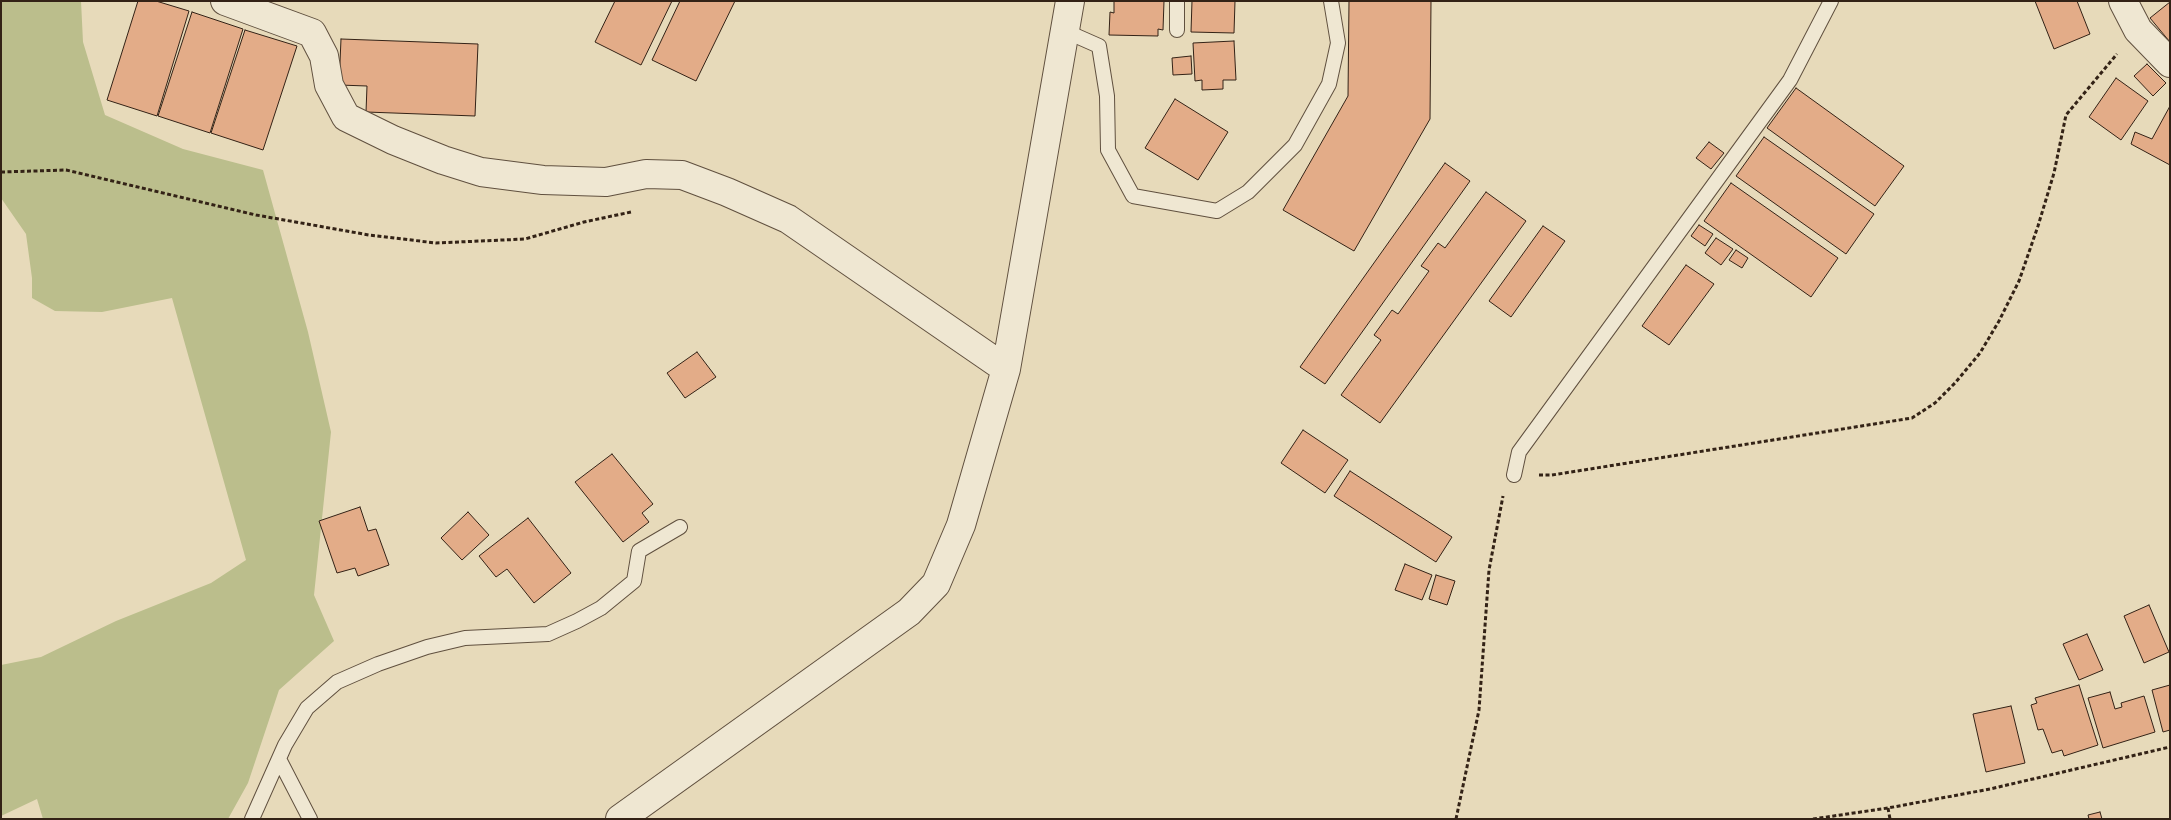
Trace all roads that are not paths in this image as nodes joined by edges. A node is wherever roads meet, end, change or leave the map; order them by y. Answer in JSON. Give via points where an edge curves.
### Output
{"nodes":[{"id":1,"x":225,"y":1,"type":"edge"},
{"id":2,"x":1070,"y":1,"type":"edge"},
{"id":3,"x":1177,"y":1,"type":"edge"},
{"id":4,"x":1331,"y":1,"type":"edge"},
{"id":5,"x":1831,"y":1,"type":"edge"},
{"id":6,"x":2123,"y":1,"type":"edge"},
{"id":7,"x":1177,"y":30,"type":"dead end"},
{"id":8,"x":1065,"y":31,"type":"junction"},
{"id":9,"x":2170,"y":63,"type":"edge"},
{"id":10,"x":1006,"y":369,"type":"junction"},
{"id":11,"x":1514,"y":475,"type":"road end"},
{"id":12,"x":680,"y":527,"type":"dead end"},
{"id":13,"x":278,"y":759,"type":"junction"},
{"id":14,"x":252,"y":819,"type":"edge"},
{"id":15,"x":310,"y":819,"type":"edge"},
{"id":16,"x":620,"y":819,"type":"edge"}],
"edges":[{"from":1,"to":10,"type":"street","via":[[312,34],[324,56],[329,85],[346,117],[393,140],[481,172],[543,180],[606,182],[646,174],[682,175],[788,219]]},
{"from":2,"to":8,"type":"street"},
{"from":3,"to":7,"type":"lane"},
{"from":4,"to":8,"type":"lane","via":[[1338,43],[1329,84],[1295,145],[1248,192],[1217,211],[1133,196],[1108,150],[1107,96],[1099,46]]},
{"from":5,"to":11,"type":"lane","via":[[1790,80],[1519,452]]},
{"from":6,"to":9,"type":"street","via":[[2138,30]]},
{"from":8,"to":10,"type":"street"},
{"from":10,"to":16,"type":"street","via":[[961,525],[936,584],[910,612]]},
{"from":12,"to":13,"type":"lane","via":[[640,552],[634,581],[601,608],[577,621],[548,634],[465,638],[427,647],[337,682],[307,708]]},
{"from":13,"to":14,"type":"lane"},
{"from":13,"to":15,"type":"lane"}]}
